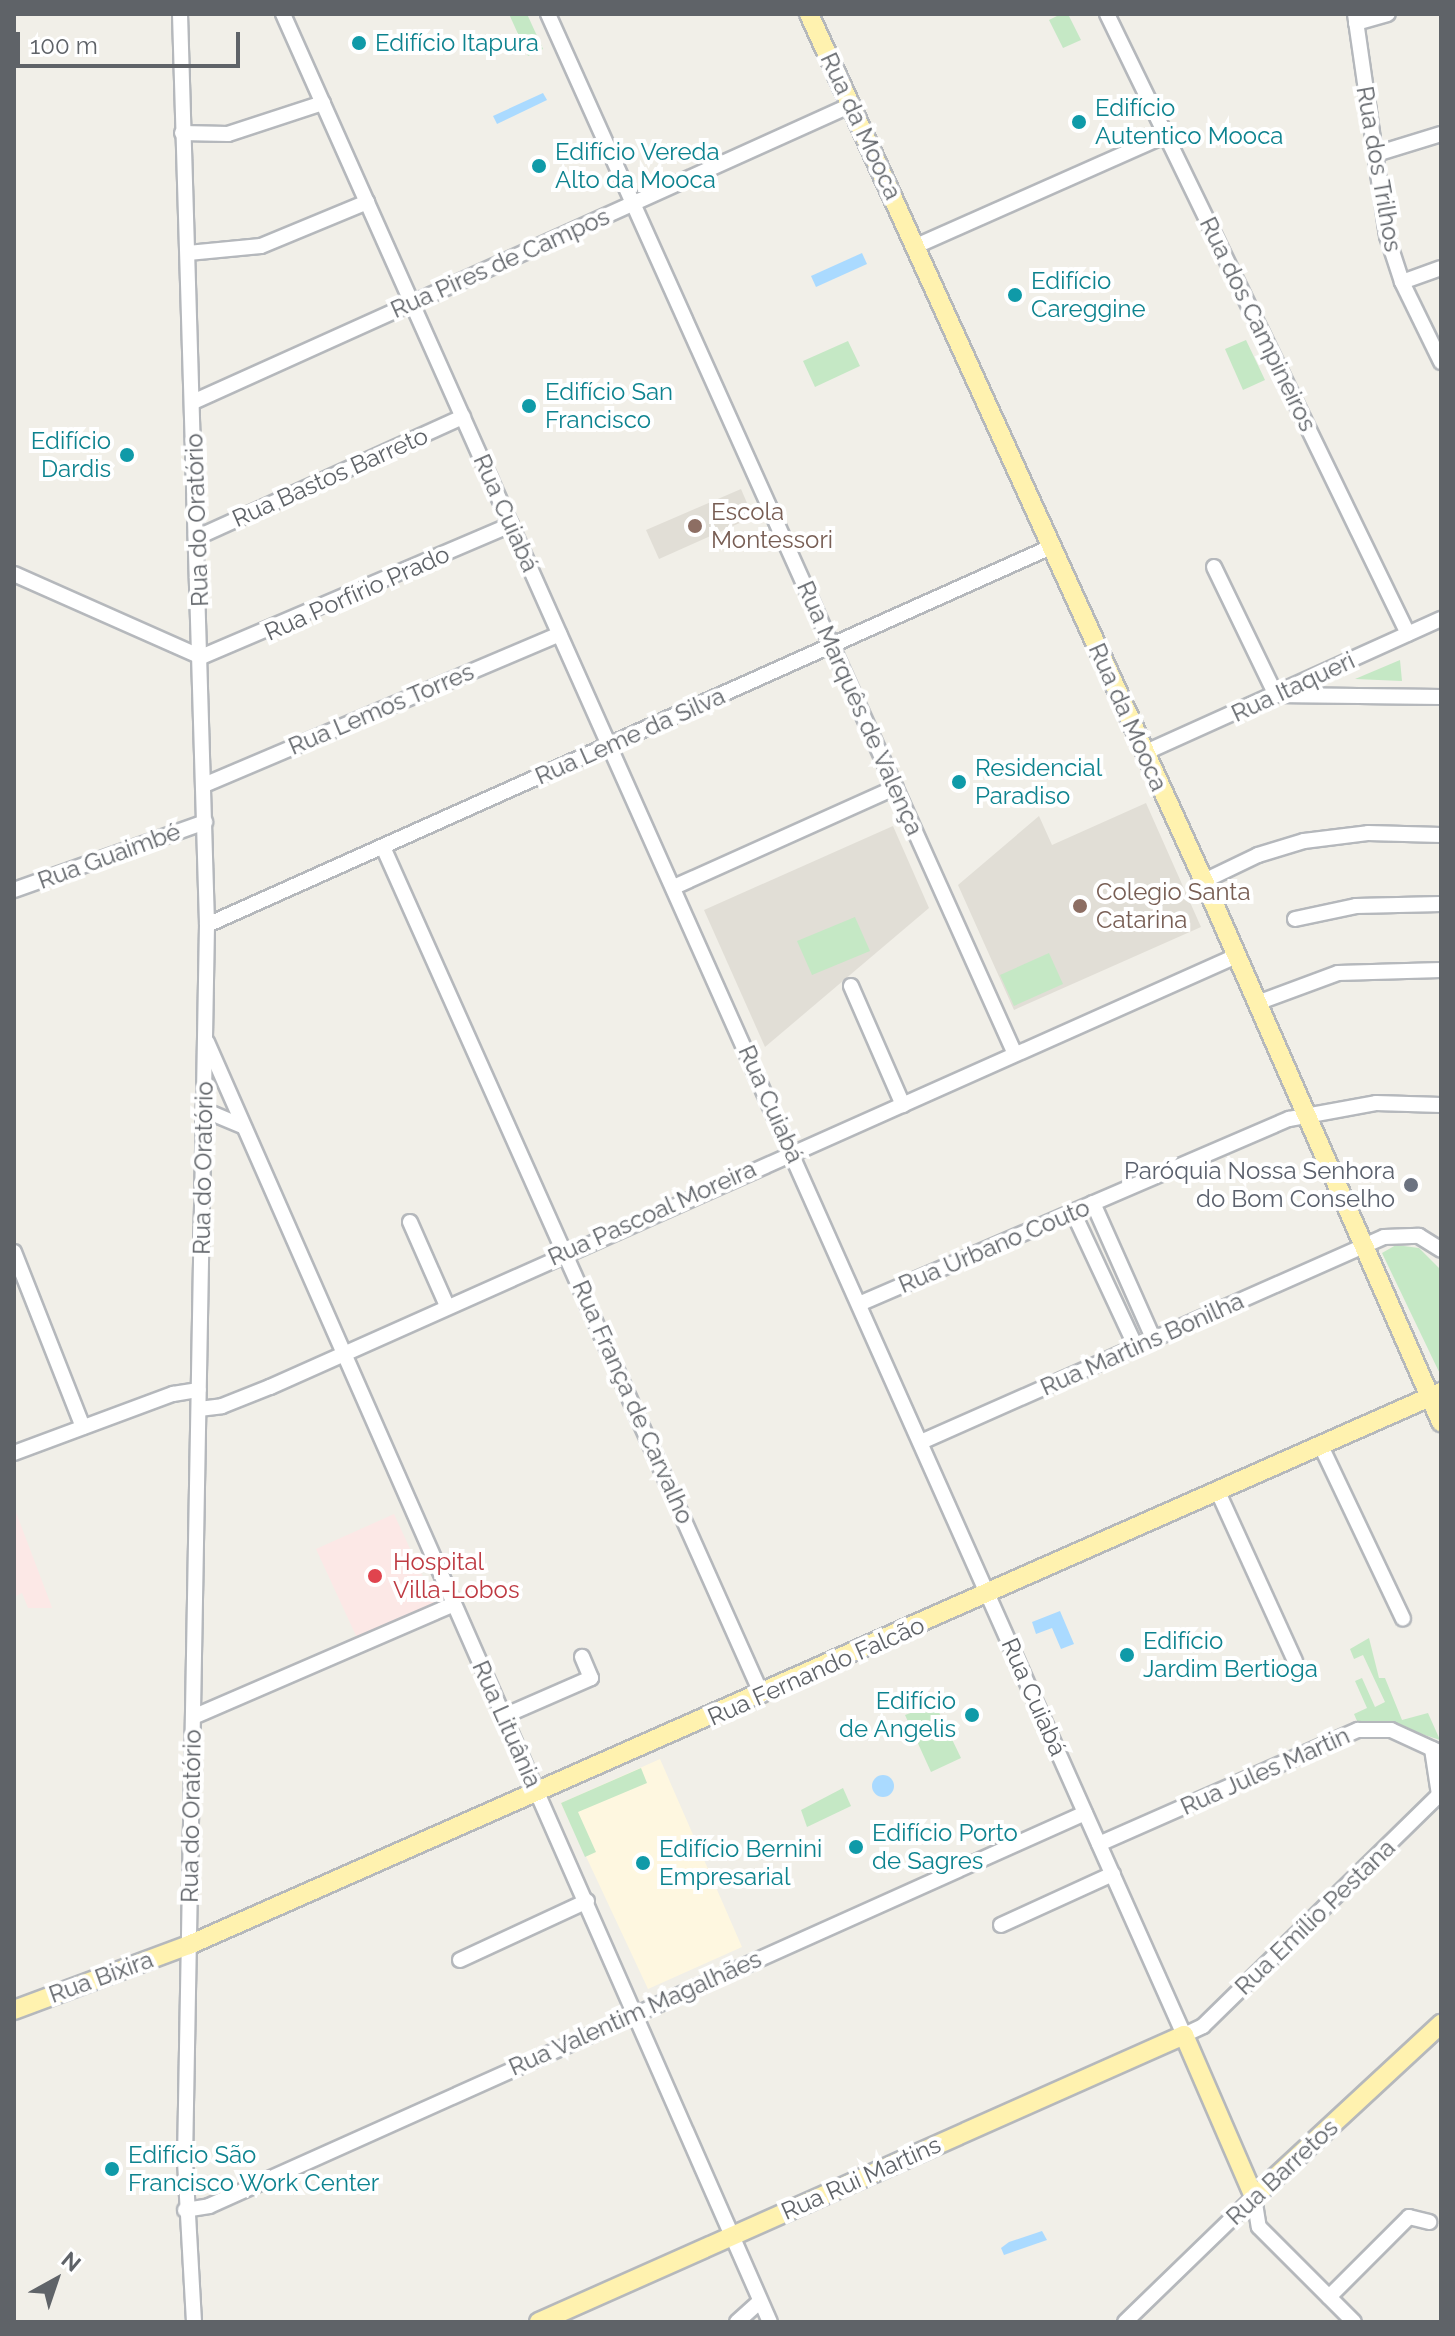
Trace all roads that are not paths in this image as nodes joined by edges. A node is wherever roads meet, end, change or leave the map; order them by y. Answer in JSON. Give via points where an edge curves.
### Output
{"nodes":[{"id":1,"x":180,"y":14,"type":"edge"},
{"id":2,"x":283,"y":14,"type":"edge"},
{"id":3,"x":548,"y":14,"type":"edge"},
{"id":4,"x":809,"y":14,"type":"edge"},
{"id":5,"x":1107,"y":14,"type":"edge"},
{"id":6,"x":1388,"y":14,"type":"edge"},
{"id":7,"x":1355,"y":19,"type":"edge"},
{"id":8,"x":323,"y":103,"type":"junction"},
{"id":9,"x":851,"y":105,"type":"junction"},
{"id":10,"x":182,"y":133,"type":"junction"},
{"id":11,"x":1441,"y":134,"type":"edge"},
{"id":12,"x":1166,"y":135,"type":"junction"},
{"id":13,"x":1376,"y":154,"type":"junction"},
{"id":14,"x":367,"y":202,"type":"junction"},
{"id":15,"x":632,"y":204,"type":"junction"},
{"id":16,"x":916,"y":246,"type":"junction"},
{"id":17,"x":188,"y":253,"type":"junction"},
{"id":18,"x":1441,"y":268,"type":"edge"},
{"id":19,"x":1402,"y":282,"type":"junction"},
{"id":20,"x":412,"y":302,"type":"junction"},
{"id":21,"x":1441,"y":362,"type":"edge"},
{"id":22,"x":193,"y":402,"type":"junction"},
{"id":23,"x":463,"y":417,"type":"junction"},
{"id":24,"x":511,"y":525,"type":"junction"},
{"id":25,"x":198,"y":537,"type":"junction"},
{"id":26,"x":1051,"y":547,"type":"junction"},
{"id":27,"x":1214,"y":567,"type":"dead end"},
{"id":28,"x":14,"y":574,"type":"edge"},
{"id":29,"x":1441,"y":619,"type":"edge"},
{"id":30,"x":559,"y":634,"type":"junction"},
{"id":31,"x":1408,"y":634,"type":"junction"},
{"id":32,"x":832,"y":645,"type":"junction"},
{"id":33,"x":201,"y":657,"type":"junction"},
{"id":34,"x":1276,"y":695,"type":"junction"},
{"id":35,"x":1441,"y":697,"type":"edge"},
{"id":36,"x":609,"y":745,"type":"junction"},
{"id":37,"x":1144,"y":753,"type":"junction"},
{"id":38,"x":204,"y":785,"type":"junction"},
{"id":39,"x":896,"y":787,"type":"junction"},
{"id":40,"x":205,"y":822,"type":"junction"},
{"id":41,"x":1441,"y":835,"type":"edge"},
{"id":42,"x":383,"y":847,"type":"junction"},
{"id":43,"x":1204,"y":881,"type":"junction"},
{"id":44,"x":674,"y":887,"type":"junction"},
{"id":45,"x":14,"y":890,"type":"edge"},
{"id":46,"x":1441,"y":904,"type":"edge"},
{"id":47,"x":1295,"y":919,"type":"dead end"},
{"id":48,"x":207,"y":925,"type":"junction"},
{"id":49,"x":1236,"y":956,"type":"junction"},
{"id":50,"x":1441,"y":970,"type":"edge"},
{"id":51,"x":851,"y":986,"type":"dead end"},
{"id":52,"x":1257,"y":1003,"type":"junction"},
{"id":53,"x":206,"y":1038,"type":"junction"},
{"id":54,"x":1014,"y":1052,"type":"junction"},
{"id":55,"x":205,"y":1087,"type":"junction"},
{"id":56,"x":236,"y":1102,"type":"junction"},
{"id":57,"x":903,"y":1105,"type":"junction"},
{"id":58,"x":1441,"y":1105,"type":"edge"},
{"id":59,"x":204,"y":1110,"type":"junction"},
{"id":60,"x":1306,"y":1115,"type":"junction"},
{"id":61,"x":242,"y":1126,"type":"junction"},
{"id":62,"x":792,"y":1150,"type":"junction"},
{"id":63,"x":1093,"y":1203,"type":"junction"},
{"id":64,"x":1073,"y":1212,"type":"junction"},
{"id":65,"x":410,"y":1222,"type":"dead end"},
{"id":66,"x":1362,"y":1247,"type":"junction"},
{"id":67,"x":1441,"y":1250,"type":"edge"},
{"id":68,"x":566,"y":1251,"type":"junction"},
{"id":69,"x":14,"y":1252,"type":"edge"},
{"id":70,"x":1121,"y":1268,"type":"junction"},
{"id":71,"x":1103,"y":1277,"type":"junction"},
{"id":72,"x":859,"y":1304,"type":"junction"},
{"id":73,"x":447,"y":1306,"type":"junction"},
{"id":74,"x":1154,"y":1340,"type":"junction"},
{"id":75,"x":1136,"y":1347,"type":"junction"},
{"id":76,"x":342,"y":1354,"type":"junction"},
{"id":77,"x":199,"y":1390,"type":"junction"},
{"id":78,"x":1436,"y":1395,"type":"edge"},
{"id":79,"x":199,"y":1409,"type":"junction"},
{"id":80,"x":1441,"y":1422,"type":"edge"},
{"id":81,"x":83,"y":1427,"type":"junction"},
{"id":82,"x":921,"y":1442,"type":"junction"},
{"id":83,"x":1321,"y":1446,"type":"junction"},
{"id":84,"x":14,"y":1453,"type":"edge"},
{"id":85,"x":1218,"y":1492,"type":"junction"},
{"id":86,"x":988,"y":1594,"type":"junction"},
{"id":87,"x":454,"y":1604,"type":"junction"},
{"id":88,"x":1403,"y":1619,"type":"dead end"},
{"id":89,"x":582,"y":1657,"type":"dead end"},
{"id":90,"x":1295,"y":1661,"type":"dead end"},
{"id":91,"x":762,"y":1695,"type":"junction"},
{"id":92,"x":504,"y":1716,"type":"junction"},
{"id":93,"x":193,"y":1717,"type":"junction"},
{"id":94,"x":1437,"y":1751,"type":"edge"},
{"id":95,"x":538,"y":1794,"type":"junction"},
{"id":96,"x":1440,"y":1794,"type":"edge"},
{"id":97,"x":1085,"y":1813,"type":"junction"},
{"id":98,"x":1099,"y":1844,"type":"junction"},
{"id":99,"x":1113,"y":1874,"type":"junction"},
{"id":100,"x":587,"y":1901,"type":"junction"},
{"id":101,"x":1001,"y":1925,"type":"dead end"},
{"id":102,"x":189,"y":1945,"type":"junction"},
{"id":103,"x":460,"y":1960,"type":"dead end"},
{"id":104,"x":15,"y":2005,"type":"edge"},
{"id":105,"x":636,"y":2012,"type":"junction"},
{"id":106,"x":1441,"y":2024,"type":"edge"},
{"id":107,"x":1184,"y":2035,"type":"junction"},
{"id":108,"x":1254,"y":2197,"type":"junction"},
{"id":109,"x":185,"y":2210,"type":"junction"},
{"id":110,"x":1429,"y":2222,"type":"dead end"},
{"id":111,"x":731,"y":2236,"type":"junction"},
{"id":112,"x":1329,"y":2297,"type":"junction"},
{"id":113,"x":760,"y":2301,"type":"junction"},
{"id":114,"x":194,"y":2322,"type":"edge"},
{"id":115,"x":539,"y":2322,"type":"edge"},
{"id":116,"x":737,"y":2322,"type":"edge"},
{"id":117,"x":770,"y":2322,"type":"edge"},
{"id":118,"x":1125,"y":2322,"type":"edge"},
{"id":119,"x":1354,"y":2322,"type":"edge"}],
"edges":[{"from":1,"to":10,"type":"street","name":"Rua do Oratório"},
{"from":2,"to":8,"type":"street","name":"Rua Cuiabá"},
{"from":3,"to":15,"type":"street","name":"Rua Marquês de Valença"},
{"from":4,"to":9,"type":"main road","name":"Rua da Mooca"},
{"from":5,"to":12,"type":"street","name":"Rua dos Campineiros"},
{"from":6,"to":7,"type":"street"},
{"from":7,"to":13,"type":"street","name":"Rua dos Trilhos"},
{"from":8,"to":10,"type":"street","via":[[252,129]]},
{"from":8,"to":14,"type":"street","name":"Rua Cuiabá"},
{"from":9,"to":15,"type":"street","name":"Rua Pires de Campos"},
{"from":9,"to":16,"type":"main road","name":"Rua da Mooca"},
{"from":10,"to":17,"type":"street","name":"Rua do Oratório"},
{"from":11,"to":13,"type":"street"},
{"from":12,"to":16,"type":"street"},
{"from":12,"to":31,"type":"street","name":"Rua dos Campineiros"},
{"from":13,"to":19,"type":"street","name":"Rua dos Trilhos","via":[[1387,236]]},
{"from":14,"to":17,"type":"street","via":[[261,246]]},
{"from":14,"to":20,"type":"street","name":"Rua Cuiabá"},
{"from":15,"to":20,"type":"street","name":"Rua Pires de Campos"},
{"from":15,"to":32,"type":"street","name":"Rua Marquês de Valença"},
{"from":16,"to":26,"type":"main road","name":"Rua da Mooca"},
{"from":17,"to":22,"type":"street","name":"Rua do Oratório"},
{"from":18,"to":19,"type":"street"},
{"from":19,"to":21,"type":"street","name":"Rua dos Trilhos"},
{"from":20,"to":22,"type":"street","name":"Rua Pires de Campos"},
{"from":20,"to":23,"type":"street","name":"Rua Cuiabá"},
{"from":22,"to":25,"type":"street","name":"Rua do Oratório"},
{"from":23,"to":24,"type":"street","name":"Rua Cuiabá"},
{"from":23,"to":25,"type":"street","name":"Rua Bastos Barreto"},
{"from":24,"to":30,"type":"street","name":"Rua Cuiabá"},
{"from":24,"to":33,"type":"street","name":"Rua Porfírio Prado"},
{"from":25,"to":33,"type":"street","name":"Rua do Oratório"},
{"from":26,"to":32,"type":"street","name":"Rua Leme da Silva"},
{"from":26,"to":37,"type":"main road","name":"Rua da Mooca"},
{"from":27,"to":34,"type":"street"},
{"from":28,"to":33,"type":"street"},
{"from":29,"to":31,"type":"street","name":"Rua Itaqueri"},
{"from":30,"to":36,"type":"street","name":"Rua Cuiabá"},
{"from":30,"to":38,"type":"street","name":"Rua Lemos Torres"},
{"from":31,"to":34,"type":"street","name":"Rua Itaqueri"},
{"from":32,"to":36,"type":"street","name":"Rua Leme da Silva"},
{"from":32,"to":39,"type":"street","name":"Rua Marquês de Valença"},
{"from":33,"to":38,"type":"street","name":"Rua do Oratório"},
{"from":34,"to":35,"type":"street"},
{"from":34,"to":37,"type":"street","name":"Rua Itaqueri"},
{"from":36,"to":42,"type":"street","name":"Rua Leme da Silva"},
{"from":36,"to":44,"type":"street","name":"Rua Cuiabá"},
{"from":37,"to":43,"type":"main road","name":"Rua da Mooca"},
{"from":38,"to":40,"type":"street","name":"Rua do Oratório"},
{"from":39,"to":44,"type":"street"},
{"from":39,"to":54,"type":"street","name":"Rua Marquês de Valença"},
{"from":40,"to":45,"type":"street","name":"Rua Guaimbé"},
{"from":40,"to":48,"type":"street","name":"Rua do Oratório"},
{"from":41,"to":43,"type":"street","via":[[1368,833],[1304,841],[1258,855]]},
{"from":42,"to":48,"type":"street","name":"Rua Leme da Silva"},
{"from":42,"to":68,"type":"street","name":"Rua França de Carvalho"},
{"from":43,"to":49,"type":"main road","name":"Rua da Mooca"},
{"from":44,"to":62,"type":"street","name":"Rua Cuiabá"},
{"from":46,"to":47,"type":"street","via":[[1356,906]]},
{"from":48,"to":53,"type":"street","name":"Rua do Oratório"},
{"from":49,"to":52,"type":"main road","name":"Rua da Mooca"},
{"from":49,"to":54,"type":"street","name":"Rua Pascoal Moreira"},
{"from":50,"to":52,"type":"street","via":[[1338,973]]},
{"from":51,"to":57,"type":"street"},
{"from":52,"to":60,"type":"main road","name":"Rua da Mooca"},
{"from":53,"to":55,"type":"street","name":"Rua do Oratório"},
{"from":53,"to":56,"type":"street","name":"Rua Lituânia"},
{"from":54,"to":57,"type":"street","name":"Rua Pascoal Moreira"},
{"from":55,"to":56,"type":"street","via":[[224,1091]]},
{"from":55,"to":59,"type":"street","name":"Rua do Oratório"},
{"from":56,"to":61,"type":"street","name":"Rua Lituânia"},
{"from":57,"to":62,"type":"street","name":"Rua Pascoal Moreira"},
{"from":58,"to":60,"type":"street","name":"Rua Urbano Couto","via":[[1376,1103]]},
{"from":59,"to":61,"type":"street"},
{"from":59,"to":77,"type":"street","name":"Rua do Oratório"},
{"from":60,"to":63,"type":"street","name":"Rua Urbano Couto"},
{"from":60,"to":66,"type":"main road","name":"Rua da Mooca"},
{"from":61,"to":76,"type":"street","name":"Rua Lituânia"},
{"from":62,"to":68,"type":"street","name":"Rua Pascoal Moreira"},
{"from":62,"to":72,"type":"street","name":"Rua Cuiabá"},
{"from":63,"to":64,"type":"street","name":"Rua Urbano Couto"},
{"from":63,"to":70,"type":"street"},
{"from":64,"to":71,"type":"street"},
{"from":64,"to":72,"type":"street","name":"Rua Urbano Couto"},
{"from":65,"to":73,"type":"street"},
{"from":66,"to":67,"type":"street","name":"Rua Martins Bonilha","via":[[1401,1233],[1419,1236]]},
{"from":66,"to":74,"type":"street","name":"Rua Martins Bonilha"},
{"from":66,"to":78,"type":"main road","name":"Rua da Mooca"},
{"from":68,"to":73,"type":"street","name":"Rua Pascoal Moreira"},
{"from":68,"to":91,"type":"street","name":"Rua França de Carvalho"},
{"from":69,"to":81,"type":"street"},
{"from":70,"to":71,"type":"street"},
{"from":70,"to":74,"type":"street"},
{"from":71,"to":75,"type":"street"},
{"from":72,"to":82,"type":"street","name":"Rua Cuiabá"},
{"from":73,"to":76,"type":"street","name":"Rua Pascoal Moreira"},
{"from":74,"to":75,"type":"street","name":"Rua Martins Bonilha"},
{"from":75,"to":82,"type":"street","name":"Rua Martins Bonilha"},
{"from":76,"to":79,"type":"street","name":"Rua Pascoal Moreira","via":[[222,1406]]},
{"from":76,"to":87,"type":"street","name":"Rua Lituânia"},
{"from":77,"to":79,"type":"street","name":"Rua do Oratório"},
{"from":77,"to":81,"type":"street","via":[[173,1394]]},
{"from":78,"to":80,"type":"main road","name":"Rua da Mooca"},
{"from":78,"to":83,"type":"main road","name":"Rua Fernando Falcão"},
{"from":79,"to":93,"type":"street","name":"Rua do Oratório"},
{"from":81,"to":84,"type":"street"},
{"from":82,"to":86,"type":"street","name":"Rua Cuiabá"},
{"from":83,"to":85,"type":"main road","name":"Rua Fernando Falcão"},
{"from":83,"to":88,"type":"street"},
{"from":85,"to":86,"type":"main road","name":"Rua Fernando Falcão"},
{"from":85,"to":90,"type":"street"},
{"from":86,"to":91,"type":"main road","name":"Rua Fernando Falcão"},
{"from":86,"to":97,"type":"street","name":"Rua Cuiabá"},
{"from":87,"to":92,"type":"street","name":"Rua Lituânia"},
{"from":87,"to":93,"type":"street"},
{"from":89,"to":92,"type":"street","via":[[591,1678]]},
{"from":91,"to":95,"type":"main road","name":"Rua Fernando Falcão"},
{"from":92,"to":95,"type":"street","name":"Rua Lituânia"},
{"from":93,"to":102,"type":"street","name":"Rua do Oratório"},
{"from":94,"to":96,"type":"street","name":"Rua Jules Martin"},
{"from":94,"to":98,"type":"street","name":"Rua Jules Martin","via":[[1391,1730],[1358,1730]]},
{"from":95,"to":100,"type":"street","name":"Rua Lituânia"},
{"from":95,"to":102,"type":"main road","name":"Rua Fernando Falcão"},
{"from":96,"to":107,"type":"street","name":"Rua Emílio Pestana","via":[[1203,2026]]},
{"from":97,"to":98,"type":"street","name":"Rua Cuiabá"},
{"from":97,"to":105,"type":"street","name":"Rua Valentim Magalhães"},
{"from":98,"to":99,"type":"street","name":"Rua Cuiabá"},
{"from":99,"to":101,"type":"street"},
{"from":99,"to":107,"type":"street","name":"Rua Cuiabá"},
{"from":100,"to":103,"type":"street"},
{"from":100,"to":105,"type":"street","name":"Rua Lituânia"},
{"from":102,"to":104,"type":"main road","name":"Rua Bixira"},
{"from":102,"to":109,"type":"street","name":"Rua do Oratório"},
{"from":105,"to":109,"type":"street","name":"Rua Valentim Magalhães","via":[[209,2206]]},
{"from":105,"to":111,"type":"street","name":"Rua Lituânia"},
{"from":106,"to":108,"type":"main road","name":"Rua Barretos"},
{"from":107,"to":108,"type":"main road","name":"Rua Cuiabá"},
{"from":107,"to":111,"type":"main road","name":"Rua Rui Martins"},
{"from":108,"to":112,"type":"street","via":[[1259,2227]]},
{"from":108,"to":118,"type":"street","name":"Rua Barretos"},
{"from":109,"to":114,"type":"street","name":"Rua do Oratório"},
{"from":110,"to":112,"type":"street","via":[[1409,2217]]},
{"from":111,"to":113,"type":"street","name":"Rua Lituânia"},
{"from":111,"to":115,"type":"main road","name":"Rua Rui Martins"},
{"from":112,"to":119,"type":"street"},
{"from":113,"to":116,"type":"street"},
{"from":113,"to":117,"type":"street","name":"Rua Lituânia"}]}
